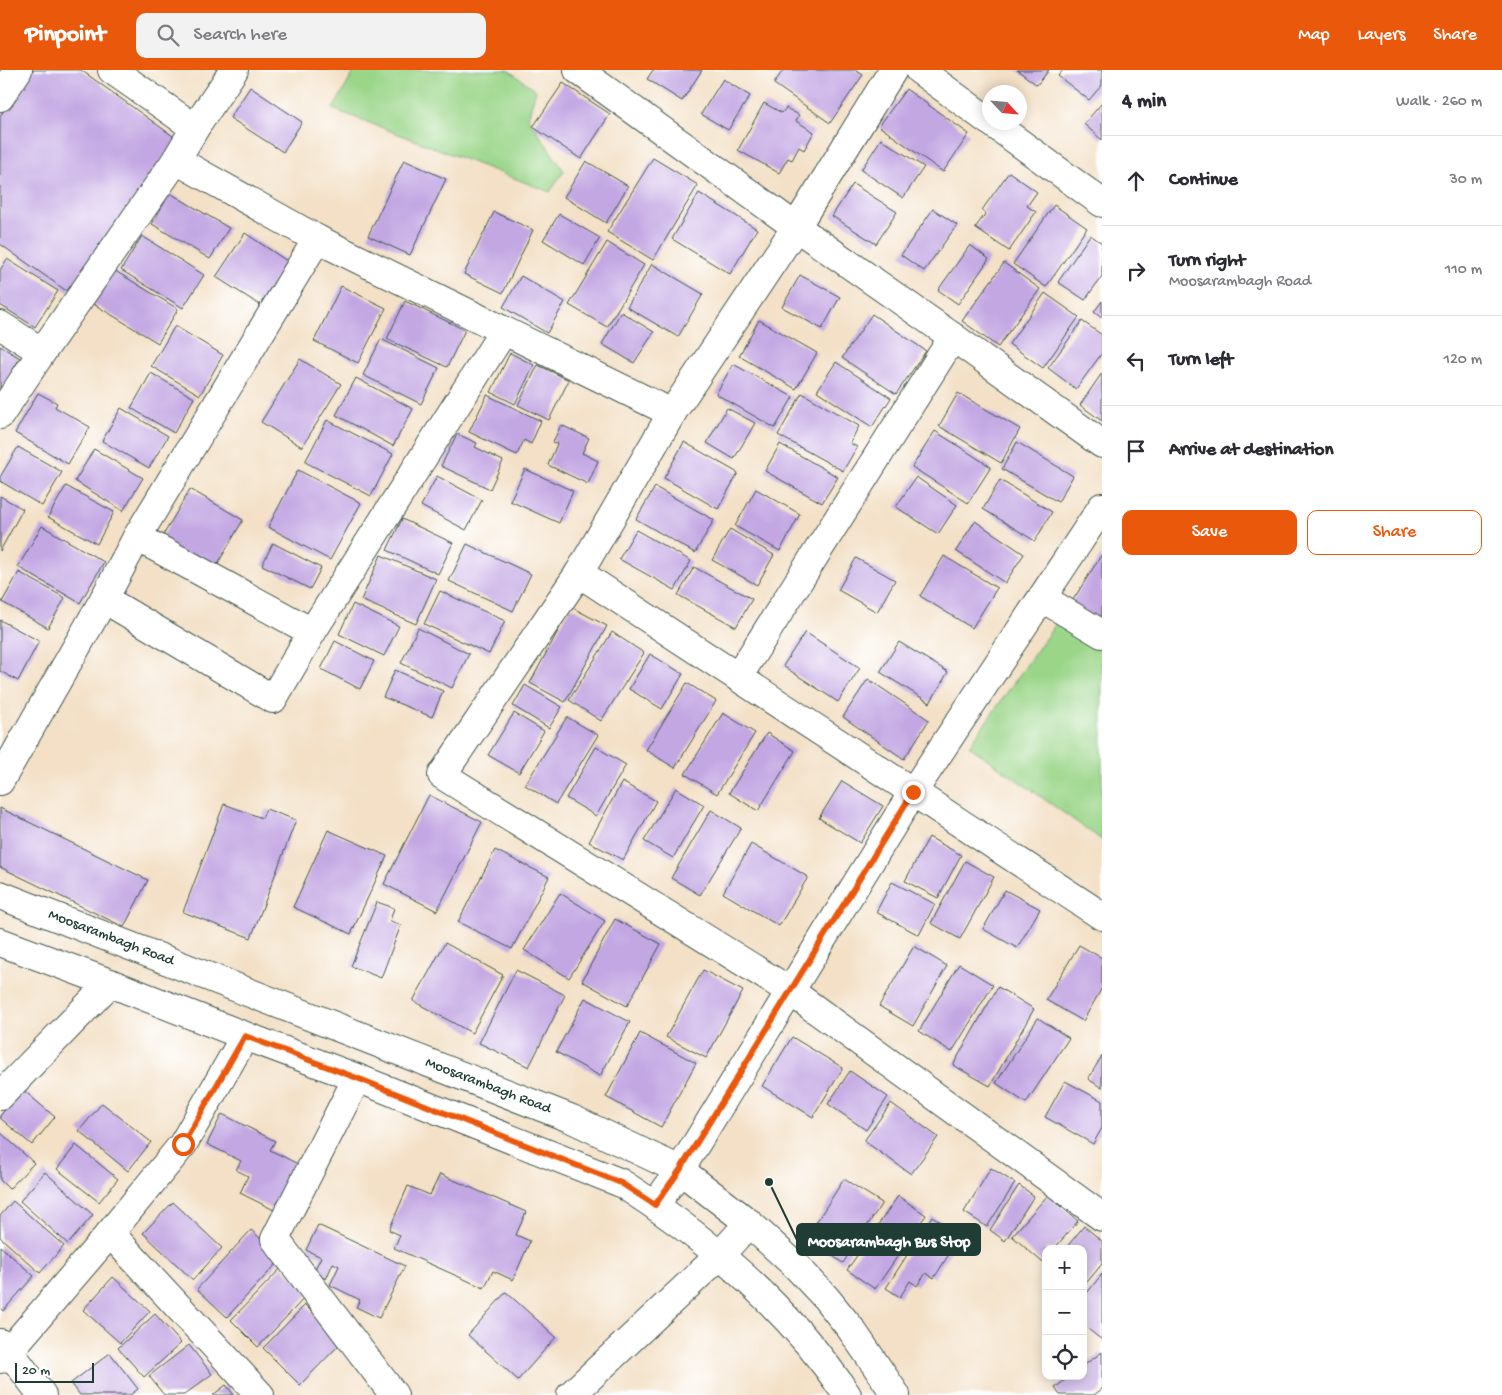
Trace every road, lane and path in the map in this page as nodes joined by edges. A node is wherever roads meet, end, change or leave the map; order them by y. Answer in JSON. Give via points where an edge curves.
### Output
{"nodes":[{"id":1,"x":18,"y":70,"type":"edge"},
{"id":2,"x":112,"y":70,"type":"edge"},
{"id":3,"x":234,"y":70,"type":"edge"},
{"id":4,"x":578,"y":70,"type":"edge"},
{"id":5,"x":893,"y":70,"type":"edge"},
{"id":6,"x":919,"y":70,"type":"edge"},
{"id":7,"x":0,"y":97,"type":"edge"},
{"id":8,"x":982,"y":116,"type":"edge"},
{"id":9,"x":195,"y":128,"type":"junction"},
{"id":10,"x":1001,"y":130,"type":"edge"},
{"id":11,"x":176,"y":160,"type":"junction"},
{"id":12,"x":1102,"y":204,"type":"edge"},
{"id":13,"x":796,"y":227,"type":"junction"},
{"id":14,"x":317,"y":239,"type":"junction"},
{"id":15,"x":0,"y":325,"type":"edge"},
{"id":16,"x":503,"y":332,"type":"junction"},
{"id":17,"x":953,"y":337,"type":"junction"},
{"id":18,"x":42,"y":352,"type":"junction"},
{"id":19,"x":672,"y":413,"type":"junction"},
{"id":20,"x":0,"y":415,"type":"edge"},
{"id":21,"x":1102,"y":444,"type":"edge"},
{"id":22,"x":1102,"y":507,"type":"edge"},
{"id":23,"x":137,"y":537,"type":"junction"},
{"id":24,"x":579,"y":574,"type":"junction"},
{"id":25,"x":1042,"y":598,"type":"junction"},
{"id":26,"x":104,"y":599,"type":"junction"},
{"id":27,"x":312,"y":632,"type":"junction"},
{"id":28,"x":1102,"y":634,"type":"edge"},
{"id":29,"x":738,"y":676,"type":"junction"},
{"id":30,"x":0,"y":781,"type":"edge"},
{"id":31,"x":913,"y":792,"type":"junction"},
{"id":32,"x":0,"y":895,"type":"edge"},
{"id":33,"x":1102,"y":916,"type":"edge"},
{"id":34,"x":0,"y":942,"type":"edge"},
{"id":35,"x":110,"y":983,"type":"junction"},
{"id":36,"x":790,"y":991,"type":"junction"},
{"id":37,"x":245,"y":1036,"type":"junction"},
{"id":38,"x":357,"y":1078,"type":"junction"},
{"id":39,"x":0,"y":1096,"type":"edge"},
{"id":40,"x":680,"y":1170,"type":"junction"},
{"id":41,"x":655,"y":1205,"type":"junction"},
{"id":42,"x":1102,"y":1217,"type":"edge"},
{"id":43,"x":749,"y":1223,"type":"junction"},
{"id":44,"x":110,"y":1233,"type":"junction"},
{"id":45,"x":720,"y":1255,"type":"junction"},
{"id":46,"x":3,"y":1351,"type":"edge"},
{"id":47,"x":42,"y":1395,"type":"edge"},
{"id":48,"x":260,"y":1395,"type":"edge"},
{"id":49,"x":394,"y":1395,"type":"edge"},
{"id":50,"x":571,"y":1395,"type":"edge"},
{"id":51,"x":847,"y":1395,"type":"edge"},
{"id":52,"x":896,"y":1395,"type":"edge"}],
"edges":[{"from":1,"to":7,"type":"street"},
{"from":2,"to":9,"type":"street"},
{"from":3,"to":9,"type":"street"},
{"from":4,"to":13,"type":"street"},
{"from":5,"to":13,"type":"street"},
{"from":6,"to":8,"type":"street"},
{"from":9,"to":11,"type":"street"},
{"from":10,"to":12,"type":"street"},
{"from":11,"to":14,"type":"street"},
{"from":11,"to":18,"type":"street"},
{"from":13,"to":17,"type":"street"},
{"from":13,"to":19,"type":"street"},
{"from":14,"to":16,"type":"street"},
{"from":14,"to":23,"type":"street"},
{"from":15,"to":18,"type":"street"},
{"from":16,"to":19,"type":"street"},
{"from":16,"to":27,"type":"street"},
{"from":17,"to":21,"type":"street"},
{"from":17,"to":29,"type":"street"},
{"from":18,"to":20,"type":"street"},
{"from":19,"to":24,"type":"street"},
{"from":22,"to":25,"type":"street"},
{"from":23,"to":26,"type":"street"},
{"from":23,"to":27,"type":"street"},
{"from":24,"to":29,"type":"street"},
{"from":24,"to":36,"type":"street","via":[[442,775]]},
{"from":25,"to":28,"type":"street"},
{"from":25,"to":31,"type":"street"},
{"from":26,"to":27,"type":"street","via":[[273,698]]},
{"from":26,"to":30,"type":"street"},
{"from":29,"to":31,"type":"street"},
{"from":31,"to":33,"type":"street"},
{"from":31,"to":36,"type":"street"},
{"from":32,"to":40,"type":"street","name":"Moosarambagh Road","via":[[572,1119]]},
{"from":34,"to":35,"type":"street"},
{"from":35,"to":37,"type":"street"},
{"from":35,"to":39,"type":"street"},
{"from":36,"to":40,"type":"street"},
{"from":36,"to":42,"type":"street"},
{"from":37,"to":38,"type":"street"},
{"from":37,"to":44,"type":"street","via":[[183,1144]]},
{"from":38,"to":41,"type":"street","via":[[621,1183]]},
{"from":38,"to":49,"type":"street","via":[[275,1239]]},
{"from":40,"to":41,"type":"street"},
{"from":40,"to":43,"type":"street","name":"Moosarambagh Road"},
{"from":41,"to":45,"type":"street"},
{"from":43,"to":45,"type":"street"},
{"from":43,"to":52,"type":"street","name":"Moosarambagh Road","via":[[826,1298]]},
{"from":44,"to":46,"type":"street"},
{"from":44,"to":48,"type":"street"},
{"from":45,"to":50,"type":"street"},
{"from":45,"to":51,"type":"street","via":[[776,1307]]},
{"from":46,"to":47,"type":"street"}]}
